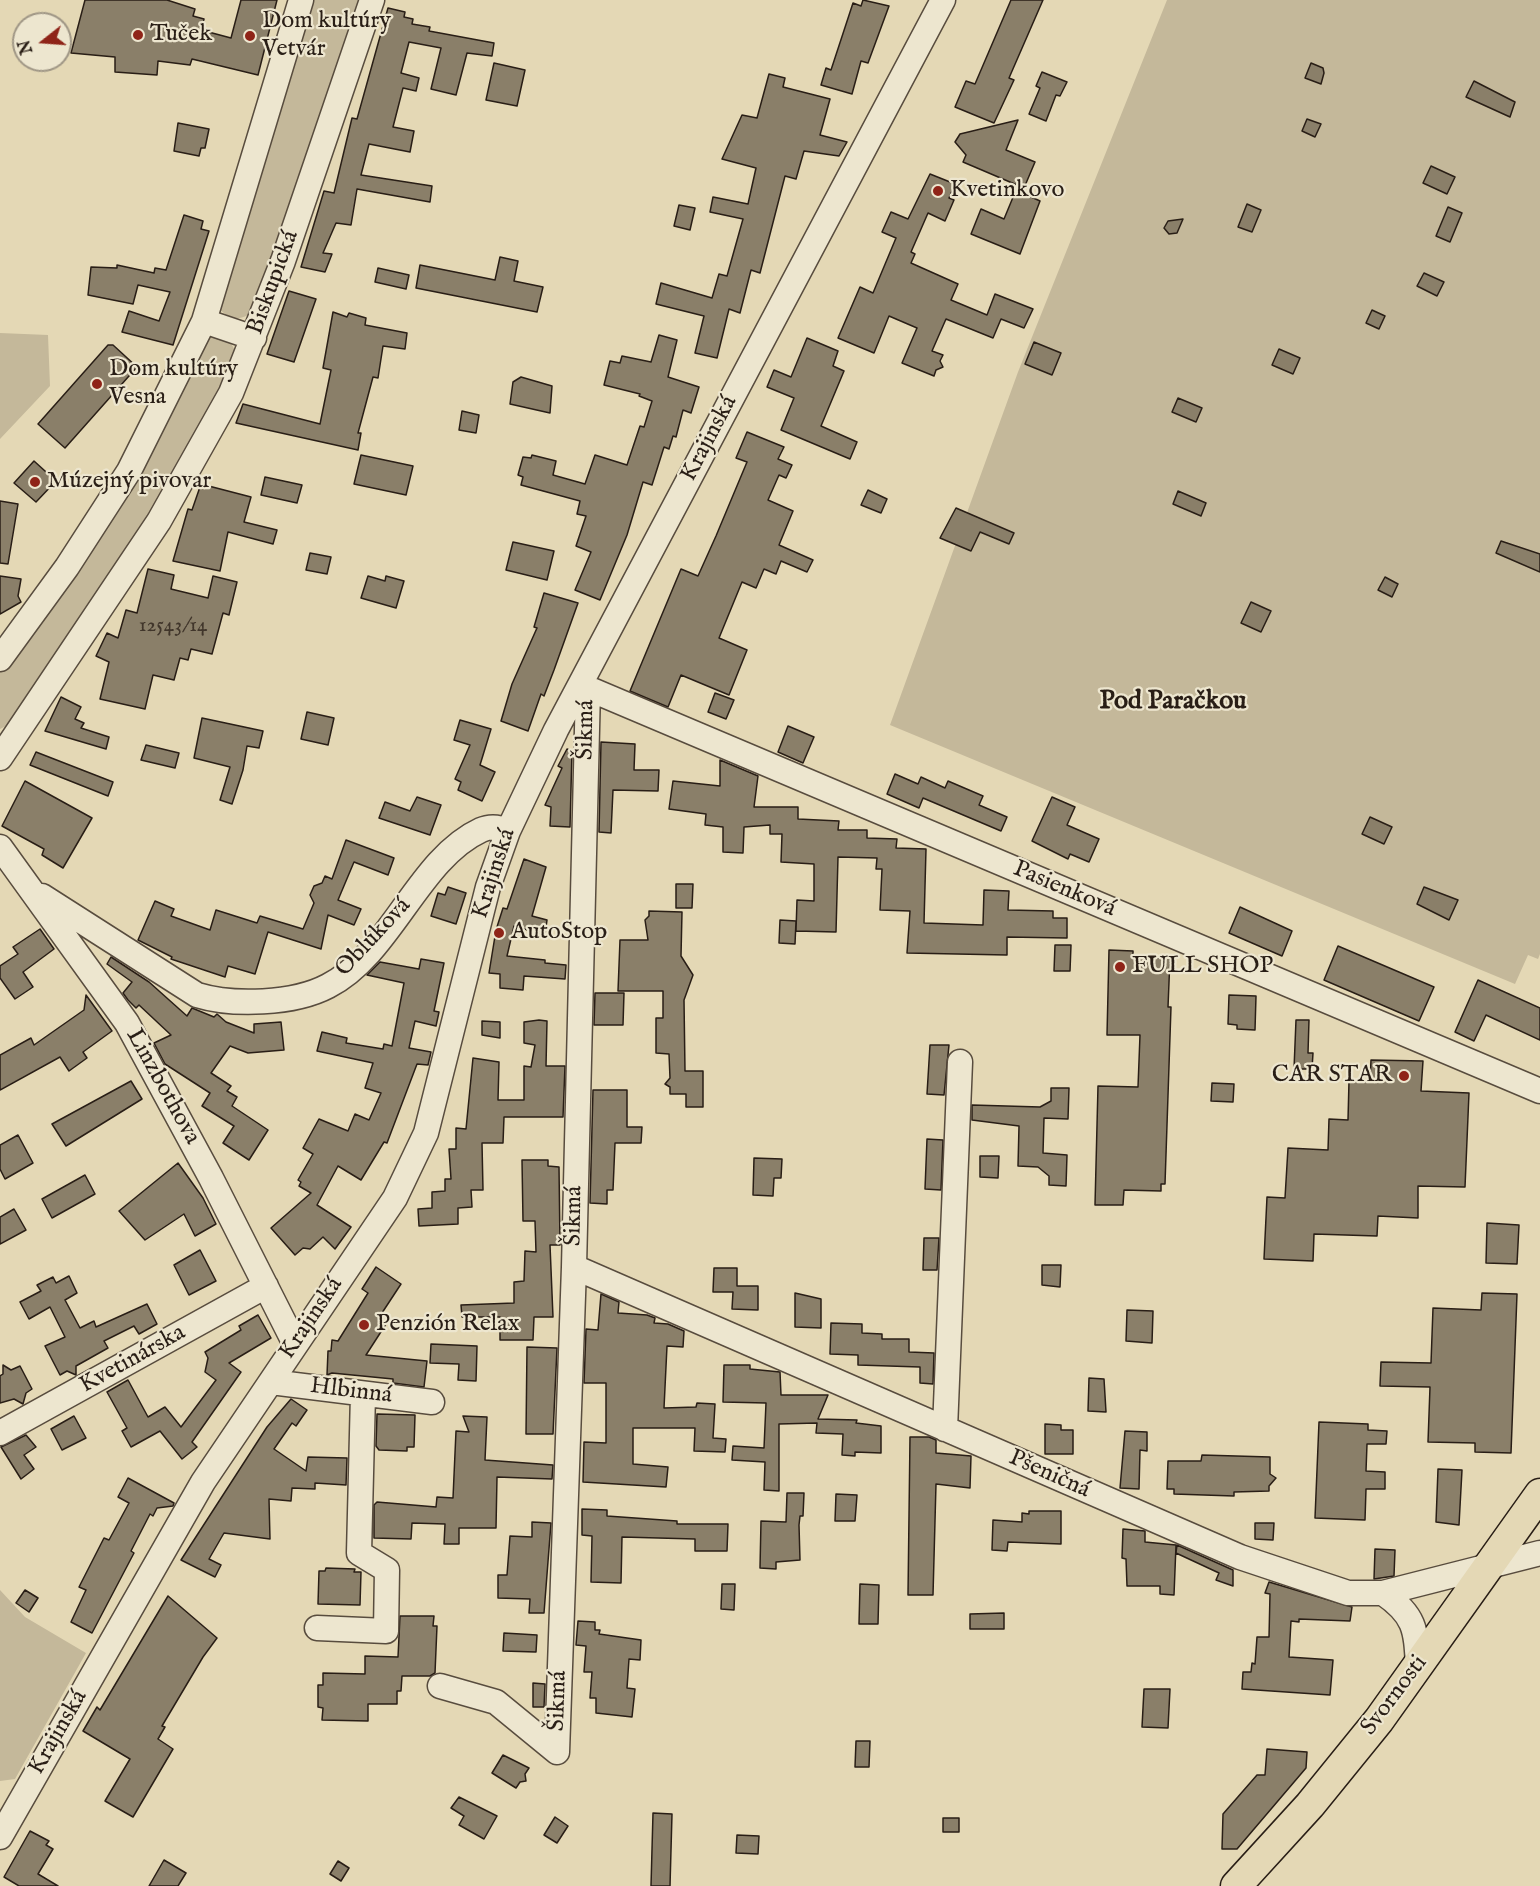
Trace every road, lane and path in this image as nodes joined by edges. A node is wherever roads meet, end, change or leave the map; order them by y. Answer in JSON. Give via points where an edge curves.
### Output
{"nodes":[{"id":1,"x":301,"y":0,"type":"edge"},
{"id":2,"x":372,"y":0,"type":"edge"},
{"id":3,"x":943,"y":0,"type":"edge"},
{"id":4,"x":204,"y":321,"type":"junction"},
{"id":5,"x":254,"y":338,"type":"junction"},
{"id":6,"x":0,"y":659,"type":"edge"},
{"id":7,"x":584,"y":686,"type":"junction"},
{"id":8,"x":8,"y":736,"type":"edge"},
{"id":9,"x":0,"y":758,"type":"edge"},
{"id":10,"x":508,"y":831,"type":"junction"},
{"id":11,"x":0,"y":847,"type":"edge"},
{"id":12,"x":32,"y":890,"type":"junction"},
{"id":13,"x":960,"y":1062,"type":"dead end"},
{"id":14,"x":1540,"y":1091,"type":"edge"},
{"id":15,"x":574,"y":1267,"type":"junction"},
{"id":16,"x":266,"y":1286,"type":"junction"},
{"id":17,"x":295,"y":1344,"type":"junction"},
{"id":18,"x":271,"y":1382,"type":"junction"},
{"id":19,"x":363,"y":1394,"type":"junction"},
{"id":20,"x":432,"y":1402,"type":"dead end"},
{"id":21,"x":945,"y":1429,"type":"junction"},
{"id":22,"x":0,"y":1433,"type":"edge"},
{"id":23,"x":1540,"y":1494,"type":"edge"},
{"id":24,"x":1540,"y":1553,"type":"edge"},
{"id":25,"x":1492,"y":1564,"type":"junction"},
{"id":26,"x":1383,"y":1593,"type":"junction"},
{"id":27,"x":317,"y":1628,"type":"dead end"},
{"id":28,"x":1418,"y":1666,"type":"junction"},
{"id":29,"x":440,"y":1686,"type":"dead end"},
{"id":30,"x":9,"y":1799,"type":"edge"},
{"id":31,"x":0,"y":1837,"type":"edge"},
{"id":32,"x":1236,"y":1886,"type":"edge"}],
"edges":[{"from":1,"to":4,"type":"street"},
{"from":2,"to":5,"type":"street","name":"Biskupická"},
{"from":3,"to":7,"type":"street","name":"Krajinská"},
{"from":4,"to":5,"type":"street"},
{"from":4,"to":6,"type":"street","via":[[129,471],[67,567]]},
{"from":5,"to":8,"type":"street","name":"Biskupická","via":[[231,393],[159,521]]},
{"from":7,"to":10,"type":"street","name":"Krajinská"},
{"from":7,"to":14,"type":"street","name":"Pasienková"},
{"from":7,"to":15,"type":"street","name":"Šikmá"},
{"from":8,"to":9,"type":"street","name":"Biskupická"},
{"from":10,"to":12,"type":"street","name":"Oblúková","via":[[486,828],[468,838],[424,882],[351,970],[328,986],[292,998],[218,1001],[197,995]]},
{"from":10,"to":17,"type":"street","name":"Krajinská","via":[[488,887],[426,1133],[394,1198]]},
{"from":11,"to":12,"type":"street","name":"Linzbothova"},
{"from":12,"to":16,"type":"street","name":"Linzbothova","via":[[127,1023]]},
{"from":13,"to":21,"type":"street"},
{"from":15,"to":21,"type":"street","name":"Pšeničná"},
{"from":15,"to":29,"type":"street","name":"Šikmá","via":[[557,1752],[496,1702]]},
{"from":16,"to":17,"type":"street","name":"Linzbothova"},
{"from":16,"to":22,"type":"street","name":"Kvetinárska"},
{"from":17,"to":18,"type":"street","name":"Krajinská"},
{"from":18,"to":19,"type":"street","name":"Hlbinná"},
{"from":18,"to":30,"type":"street","name":"Krajinská","via":[[203,1482]]},
{"from":19,"to":20,"type":"street","name":"Hlbinná"},
{"from":19,"to":27,"type":"street","via":[[359,1553],[387,1570],[386,1631]]},
{"from":21,"to":26,"type":"street","name":"Pšeničná","via":[[1240,1557],[1347,1593]]},
{"from":23,"to":25,"type":"main road","name":"Svornosti"},
{"from":24,"to":25,"type":"street","name":"Pšeničná"},
{"from":25,"to":26,"type":"street","name":"Pšeničná"},
{"from":25,"to":28,"type":"main road","name":"Svornosti"},
{"from":26,"to":28,"type":"street","via":[[1400,1605],[1417,1632]]},
{"from":28,"to":32,"type":"main road","name":"Svornosti","via":[[1336,1773]]},
{"from":30,"to":31,"type":"street","name":"Krajinská"}]}
